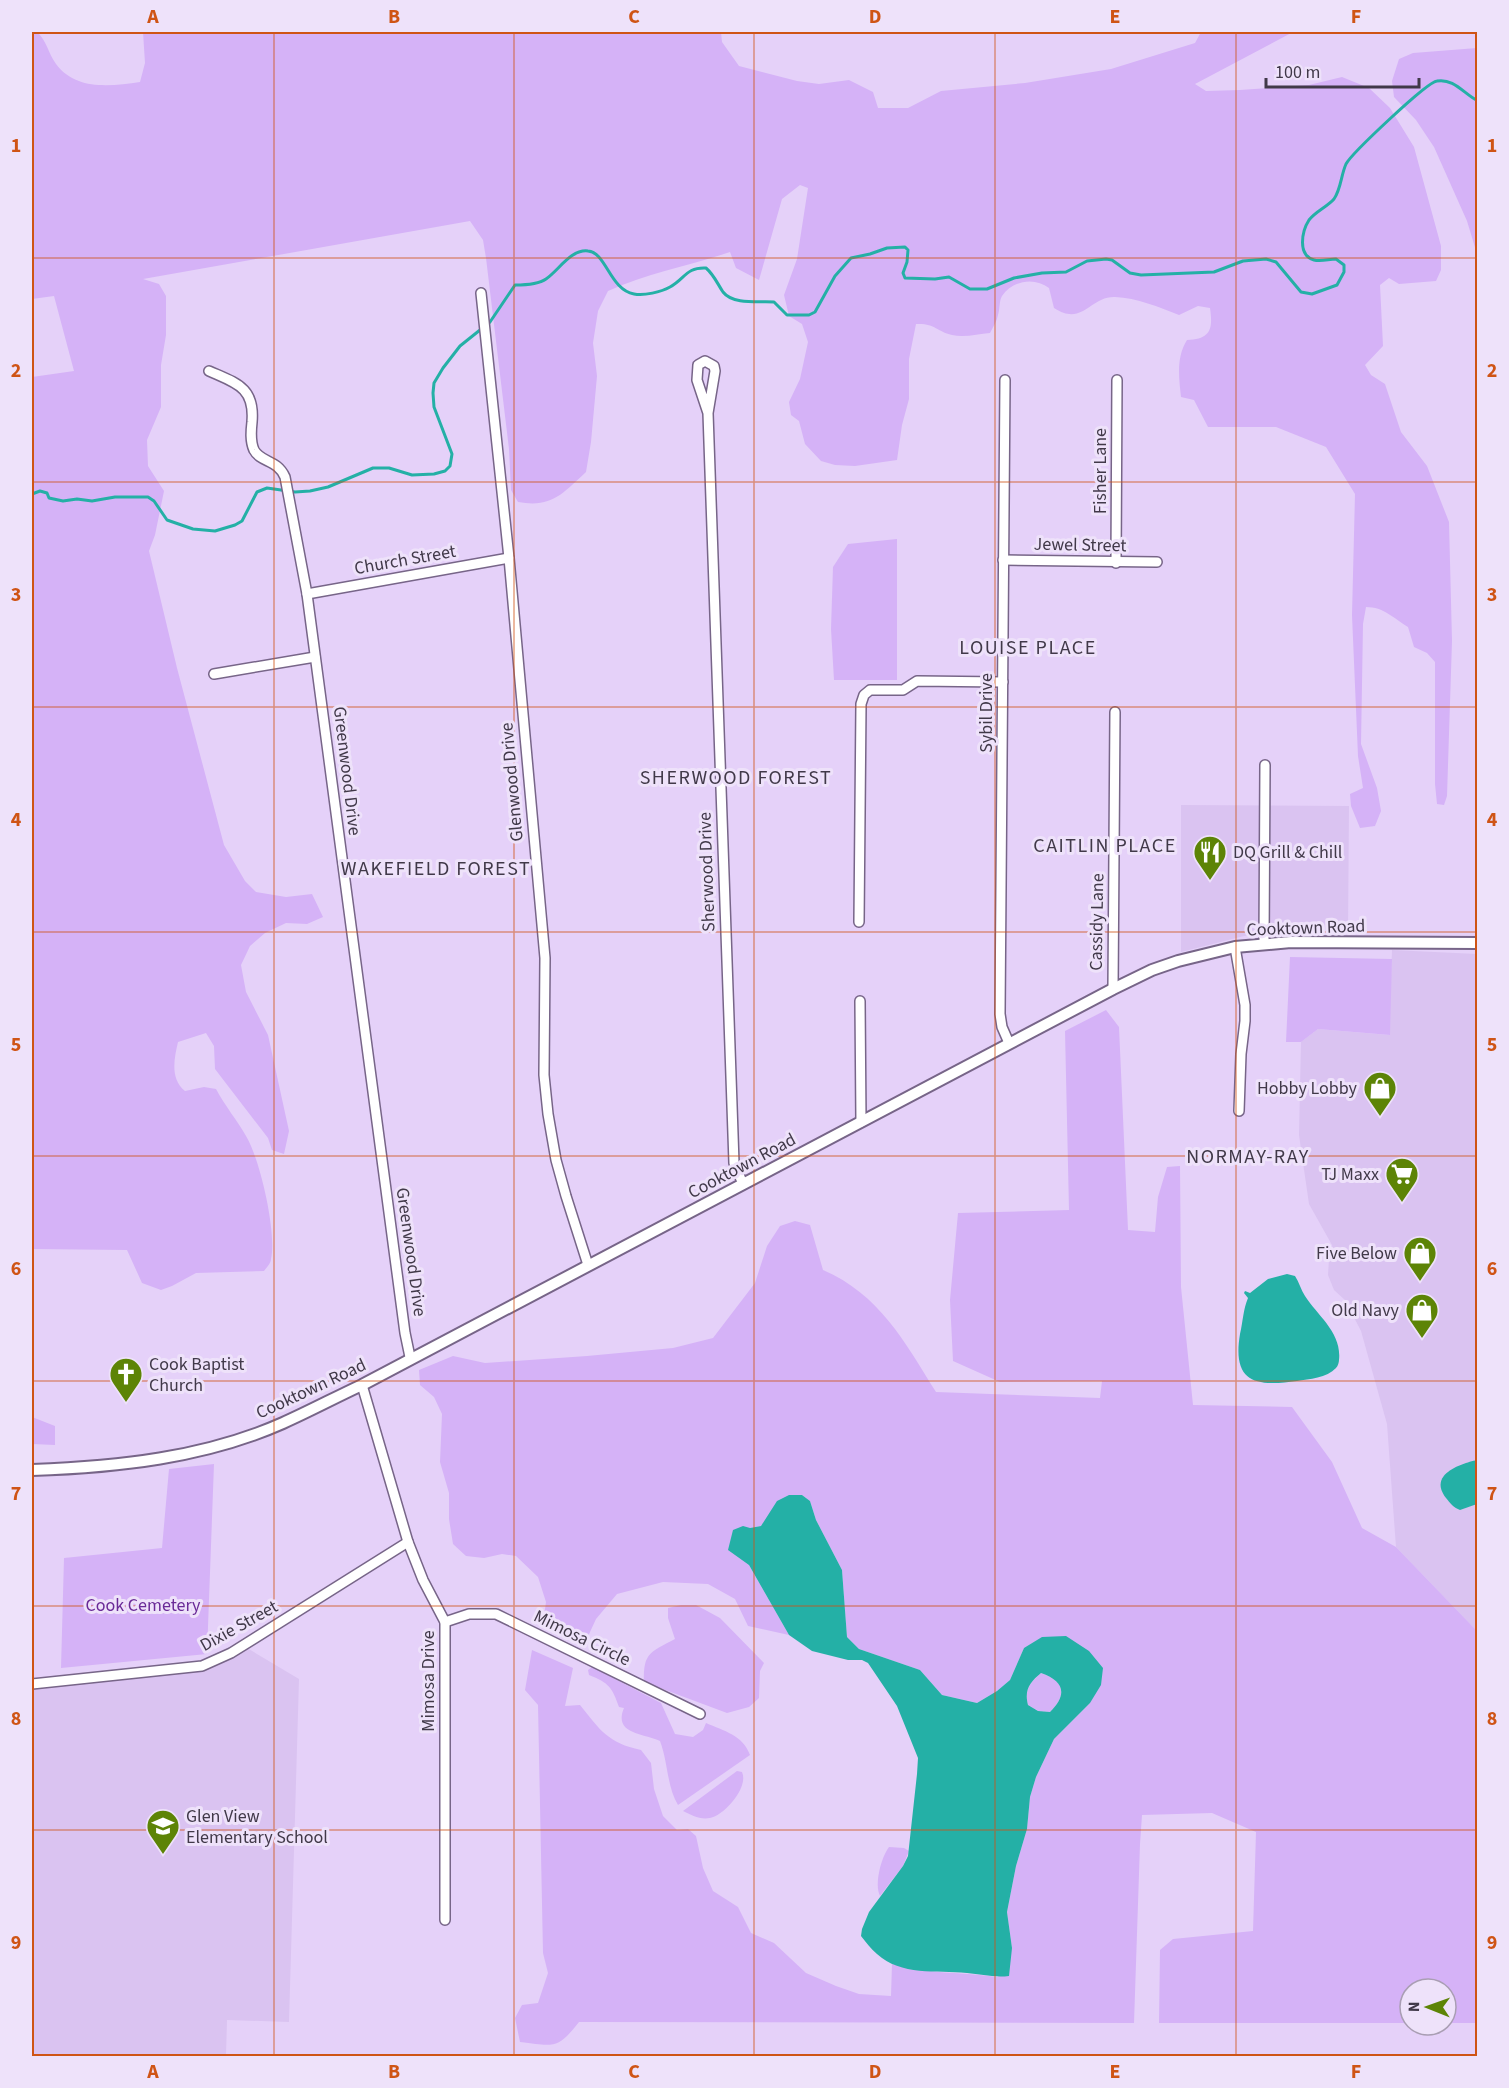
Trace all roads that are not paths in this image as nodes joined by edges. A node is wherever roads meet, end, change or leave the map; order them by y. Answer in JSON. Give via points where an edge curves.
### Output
{"nodes":[{"id":1,"x":481,"y":293,"type":"dead end"},
{"id":2,"x":209,"y":371,"type":"dead end"},
{"id":3,"x":1005,"y":380,"type":"dead end"},
{"id":4,"x":1117,"y":380,"type":"dead end"},
{"id":5,"x":708,"y":413,"type":"junction"},
{"id":6,"x":508,"y":558,"type":"junction"},
{"id":7,"x":1004,"y":560,"type":"junction"},
{"id":8,"x":1156,"y":562,"type":"dead end"},
{"id":9,"x":1116,"y":563,"type":"junction"},
{"id":10,"x":307,"y":594,"type":"junction"},
{"id":11,"x":315,"y":657,"type":"junction"},
{"id":12,"x":214,"y":674,"type":"dead end"},
{"id":13,"x":1003,"y":682,"type":"junction"},
{"id":14,"x":1115,"y":712,"type":"dead end"},
{"id":15,"x":1265,"y":765,"type":"dead end"},
{"id":16,"x":859,"y":922,"type":"dead end"},
{"id":17,"x":1264,"y":943,"type":"junction"},
{"id":18,"x":1478,"y":943,"type":"edge"},
{"id":19,"x":1235,"y":947,"type":"junction"},
{"id":20,"x":1113,"y":989,"type":"junction"},
{"id":21,"x":860,"y":1001,"type":"dead end"},
{"id":22,"x":1009,"y":1043,"type":"junction"},
{"id":23,"x":1239,"y":1111,"type":"dead end"},
{"id":24,"x":861,"y":1122,"type":"junction"},
{"id":25,"x":743,"y":1184,"type":"junction"},
{"id":26,"x":588,"y":1265,"type":"junction"},
{"id":27,"x":410,"y":1357,"type":"junction"},
{"id":28,"x":362,"y":1384,"type":"junction"},
{"id":29,"x":32,"y":1470,"type":"edge"},
{"id":30,"x":408,"y":1542,"type":"junction"},
{"id":31,"x":445,"y":1622,"type":"junction"},
{"id":32,"x":32,"y":1684,"type":"edge"},
{"id":33,"x":700,"y":1714,"type":"dead end"},
{"id":34,"x":445,"y":1920,"type":"dead end"}],
"edges":[{"from":1,"to":6,"type":"street","name":"Glenwood Drive"},
{"from":2,"to":10,"type":"street","name":"Greenwood Drive","via":[[247,392],[252,404],[254,450],[281,468],[285,477]]},
{"from":3,"to":7,"type":"street","name":"Sybil Drive"},
{"from":4,"to":9,"type":"street","name":"Fisher Lane"},
{"from":5,"to":5,"type":"street","name":"Sherwood Drive","via":[[715,371],[705,361],[698,365],[697,380]]},
{"from":5,"to":25,"type":"street","name":"Sherwood Drive","via":[[734,1163]]},
{"from":6,"to":10,"type":"street","name":"Church Street"},
{"from":6,"to":26,"type":"street","name":"Glenwood Drive","via":[[544,958],[548,1114],[556,1160]]},
{"from":7,"to":9,"type":"street","name":"Jewel Street"},
{"from":7,"to":13,"type":"street","name":"Sybil Drive"},
{"from":8,"to":9,"type":"street","name":"Jewel Street"},
{"from":10,"to":11,"type":"street","name":"Greenwood Drive"},
{"from":11,"to":12,"type":"street"},
{"from":11,"to":27,"type":"street","name":"Greenwood Drive"},
{"from":13,"to":16,"type":"street","via":[[917,681],[903,690],[870,690],[864,695]]},
{"from":13,"to":22,"type":"street","name":"Sybil Drive","via":[[1000,1014]]},
{"from":14,"to":20,"type":"street","name":"Cassidy Lane"},
{"from":15,"to":17,"type":"street"},
{"from":17,"to":18,"type":"street","name":"Cooktown Road"},
{"from":17,"to":19,"type":"street","name":"Cooktown Road"},
{"from":19,"to":20,"type":"street","name":"Cooktown Road","via":[[1178,961]]},
{"from":19,"to":23,"type":"street","via":[[1245,1005]]},
{"from":20,"to":22,"type":"street","name":"Cooktown Road"},
{"from":21,"to":24,"type":"street"},
{"from":22,"to":24,"type":"street","name":"Cooktown Road"},
{"from":24,"to":25,"type":"street","name":"Cooktown Road"},
{"from":25,"to":26,"type":"street","name":"Cooktown Road"},
{"from":26,"to":27,"type":"street","name":"Cooktown Road"},
{"from":27,"to":28,"type":"street","name":"Cooktown Road"},
{"from":28,"to":29,"type":"street","name":"Cooktown Road","via":[[238,1440],[117,1466]]},
{"from":28,"to":30,"type":"street","name":"Mimosa Drive"},
{"from":30,"to":31,"type":"street","name":"Mimosa Drive"},
{"from":30,"to":32,"type":"street","name":"Dixie Street","via":[[231,1653],[202,1666]]},
{"from":31,"to":33,"type":"street","name":"Mimosa Circle","via":[[470,1614],[496,1614]]},
{"from":31,"to":34,"type":"street","name":"Mimosa Drive"}]}
